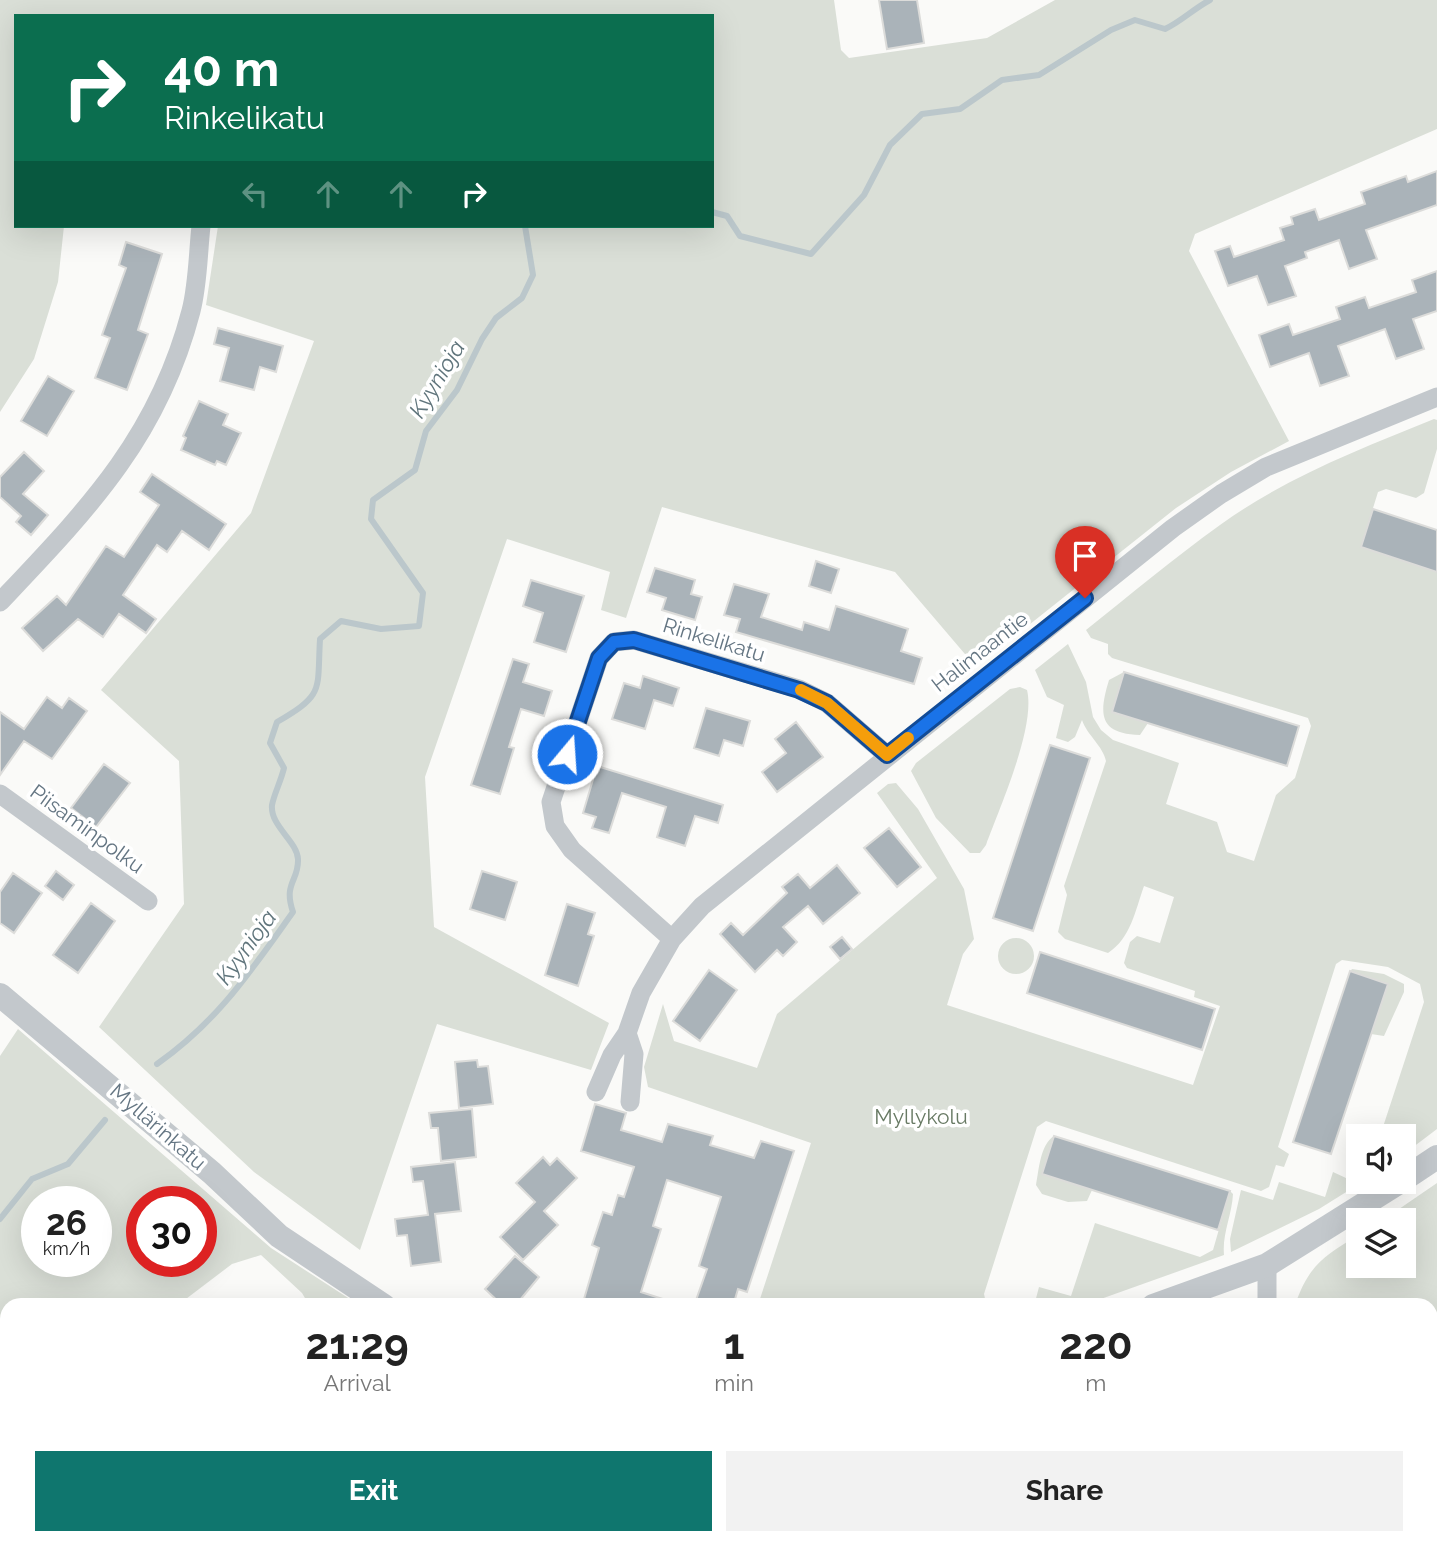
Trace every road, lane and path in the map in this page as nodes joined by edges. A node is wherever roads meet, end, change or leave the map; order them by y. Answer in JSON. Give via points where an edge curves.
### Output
{"nodes":[{"id":1,"x":201,"y":228,"type":"edge"},
{"id":2,"x":1437,"y":397,"type":"edge"},
{"id":3,"x":0,"y":602,"type":"edge"},
{"id":4,"x":887,"y":755,"type":"junction"},
{"id":5,"x":0,"y":794,"type":"edge"},
{"id":6,"x":148,"y":901,"type":"dead end"},
{"id":7,"x":672,"y":939,"type":"junction"},
{"id":8,"x":0,"y":995,"type":"edge"},
{"id":9,"x":627,"y":1033,"type":"junction"},
{"id":10,"x":596,"y":1092,"type":"dead end"},
{"id":11,"x":630,"y":1101,"type":"dead end"},
{"id":12,"x":1437,"y":1157,"type":"edge"},
{"id":13,"x":1416,"y":1171,"type":"edge"},
{"id":14,"x":1380,"y":1194,"type":"edge"},
{"id":15,"x":1267,"y":1265,"type":"junction"},
{"id":16,"x":372,"y":1298,"type":"edge"},
{"id":17,"x":1175,"y":1298,"type":"edge"},
{"id":18,"x":1267,"y":1298,"type":"edge"}],
"edges":[{"from":1,"to":3,"type":"street","via":[[191,309],[165,388],[138,441],[93,503]]},
{"from":2,"to":4,"type":"street","name":"Halimaantie","via":[[1304,449],[1221,494]]},
{"from":4,"to":7,"type":"street","name":"Halimaantie","via":[[702,906]]},
{"from":4,"to":7,"type":"street","name":"Rinkelikatu","via":[[827,703],[799,690],[634,640],[614,642],[599,658],[551,802],[555,826],[572,850]]},
{"from":5,"to":6,"type":"street","name":"Piisaminpolku"},
{"from":7,"to":9,"type":"street","name":"Halimaantie","via":[[640,993]]},
{"from":8,"to":16,"type":"street","name":"Myllärinkatu","via":[[279,1236]]},
{"from":9,"to":10,"type":"street","name":"Halimaantie"},
{"from":9,"to":11,"type":"street","name":"Halimaantie","via":[[634,1054]]},
{"from":12,"to":13,"type":"street"},
{"from":14,"to":15,"type":"street"},
{"from":15,"to":17,"type":"street"},
{"from":15,"to":18,"type":"street"}]}
